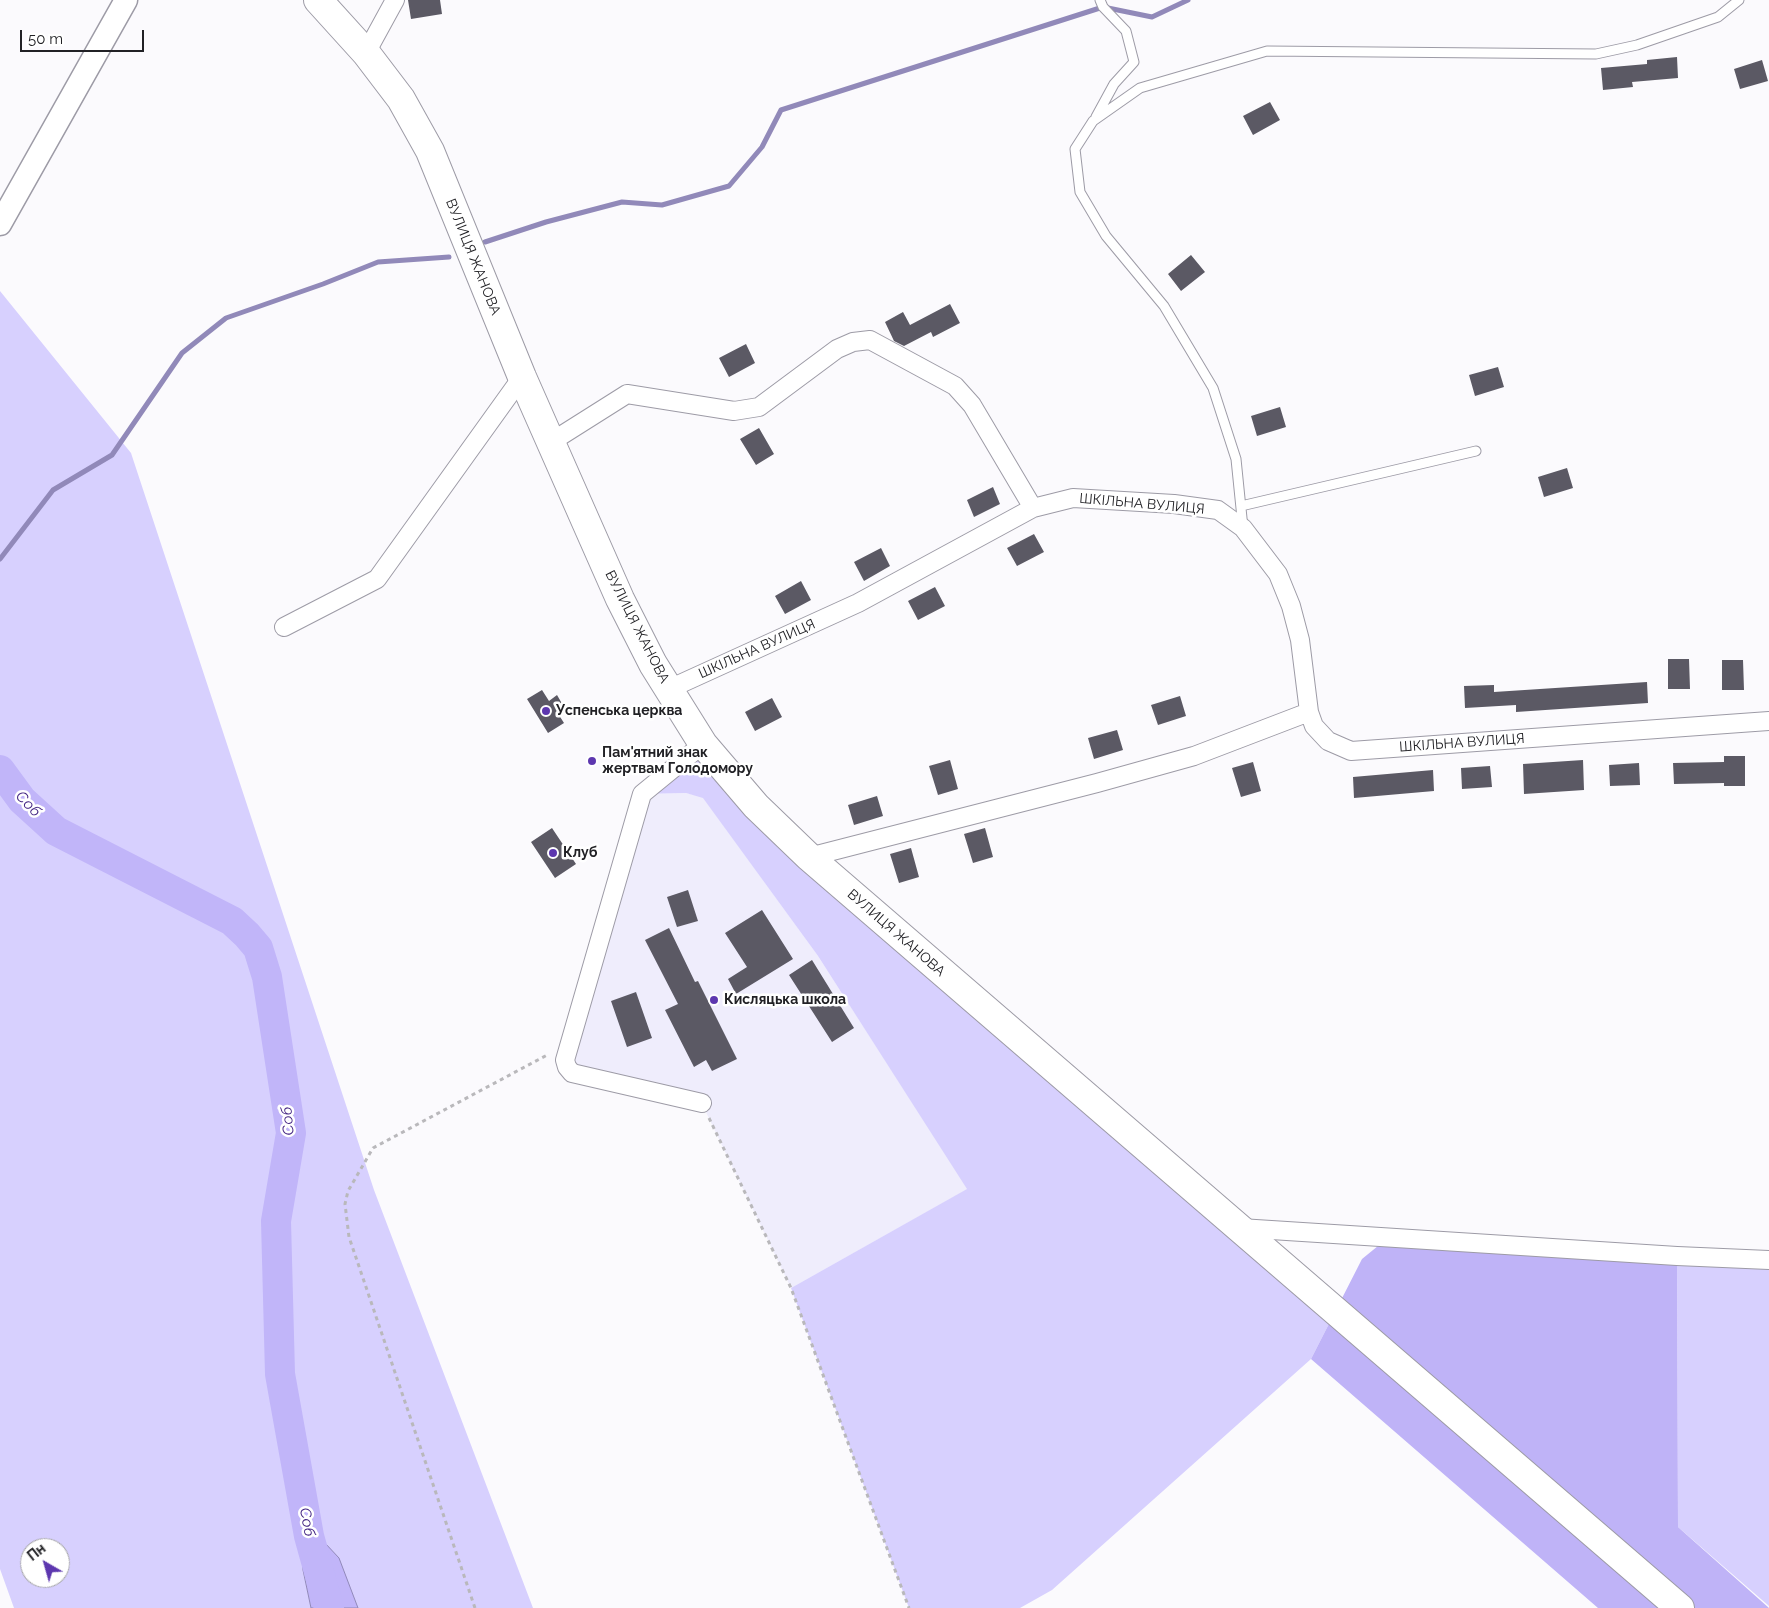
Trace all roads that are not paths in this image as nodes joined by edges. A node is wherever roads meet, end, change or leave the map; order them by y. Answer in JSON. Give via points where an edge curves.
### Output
{"nodes":[{"id":1,"x":126,"y":0,"type":"edge"},
{"id":2,"x":318,"y":0,"type":"edge"},
{"id":3,"x":395,"y":0,"type":"edge"},
{"id":4,"x":1100,"y":0,"type":"edge"},
{"id":5,"x":1739,"y":0,"type":"edge"},
{"id":6,"x":366,"y":53,"type":"junction"},
{"id":7,"x":1094,"y":120,"type":"junction"},
{"id":8,"x":0,"y":224,"type":"edge"},
{"id":9,"x":522,"y":377,"type":"junction"},
{"id":10,"x":551,"y":442,"type":"junction"},
{"id":11,"x":1476,"y":451,"type":"dead end"},
{"id":12,"x":1240,"y":506,"type":"junction"},
{"id":13,"x":1033,"y":508,"type":"junction"},
{"id":14,"x":1243,"y":528,"type":"junction"},
{"id":15,"x":284,"y":627,"type":"dead end"},
{"id":16,"x":668,"y":689,"type":"junction"},
{"id":17,"x":1309,"y":712,"type":"junction"},
{"id":18,"x":1769,"y":721,"type":"edge"},
{"id":19,"x":703,"y":744,"type":"junction"},
{"id":20,"x":809,"y":856,"type":"junction"},
{"id":21,"x":702,"y":1104,"type":"road end"},
{"id":22,"x":1240,"y":1228,"type":"junction"},
{"id":23,"x":1769,"y":1260,"type":"edge"},
{"id":24,"x":1680,"y":1608,"type":"edge"}],
"edges":[{"from":1,"to":8,"type":"street"},
{"from":2,"to":6,"type":"main road","name":"ВУЛИЦЯ ЖАНОВА"},
{"from":3,"to":6,"type":"street"},
{"from":4,"to":7,"type":"lane","via":[[1126,31],[1134,62],[1114,84]]},
{"from":5,"to":7,"type":"lane","via":[[1718,17],[1637,45],[1596,54],[1267,52],[1140,88]]},
{"from":6,"to":9,"type":"main road","name":"ВУЛИЦЯ ЖАНОВА","via":[[401,99],[430,151]]},
{"from":7,"to":12,"type":"lane","via":[[1075,149],[1080,192],[1106,236],[1164,306],[1212,388],[1236,459]]},
{"from":9,"to":10,"type":"main road","name":"ВУЛИЦЯ ЖАНОВА"},
{"from":9,"to":15,"type":"street","via":[[377,579]]},
{"from":10,"to":13,"type":"street","via":[[627,394],[734,411],[759,407],[837,349],[853,342],[870,340],[955,386],[972,405]]},
{"from":10,"to":16,"type":"main road","name":"ВУЛИЦЯ ЖАНОВА","via":[[620,599]]},
{"from":11,"to":12,"type":"lane"},
{"from":12,"to":14,"type":"lane"},
{"from":13,"to":14,"type":"street","name":"ШКІЛЬНА ВУЛИЦЯ","via":[[1073,498],[1174,504],[1218,510]]},
{"from":13,"to":16,"type":"street","name":"ШКІЛЬНА ВУЛИЦЯ","via":[[858,603]]},
{"from":14,"to":17,"type":"street","name":"ШКІЛЬНА ВУЛИЦЯ","via":[[1278,574],[1291,606],[1300,640]]},
{"from":16,"to":19,"type":"main road","name":"ВУЛИЦЯ ЖАНОВА"},
{"from":17,"to":18,"type":"street","name":"ШКІЛЬНА ВУЛИЦЯ","via":[[1314,726],[1328,741],[1351,751]]},
{"from":17,"to":20,"type":"street","via":[[1194,756]]},
{"from":19,"to":20,"type":"main road","name":"ВУЛИЦЯ ЖАНОВА","via":[[756,806]]},
{"from":19,"to":21,"type":"street","via":[[642,794],[565,1064],[572,1073]]},
{"from":20,"to":22,"type":"main road","name":"ВУЛИЦЯ ЖАНОВА"},
{"from":22,"to":23,"type":"street"},
{"from":22,"to":24,"type":"main road","name":"ВУЛИЦЯ ЖАНОВА"}]}
